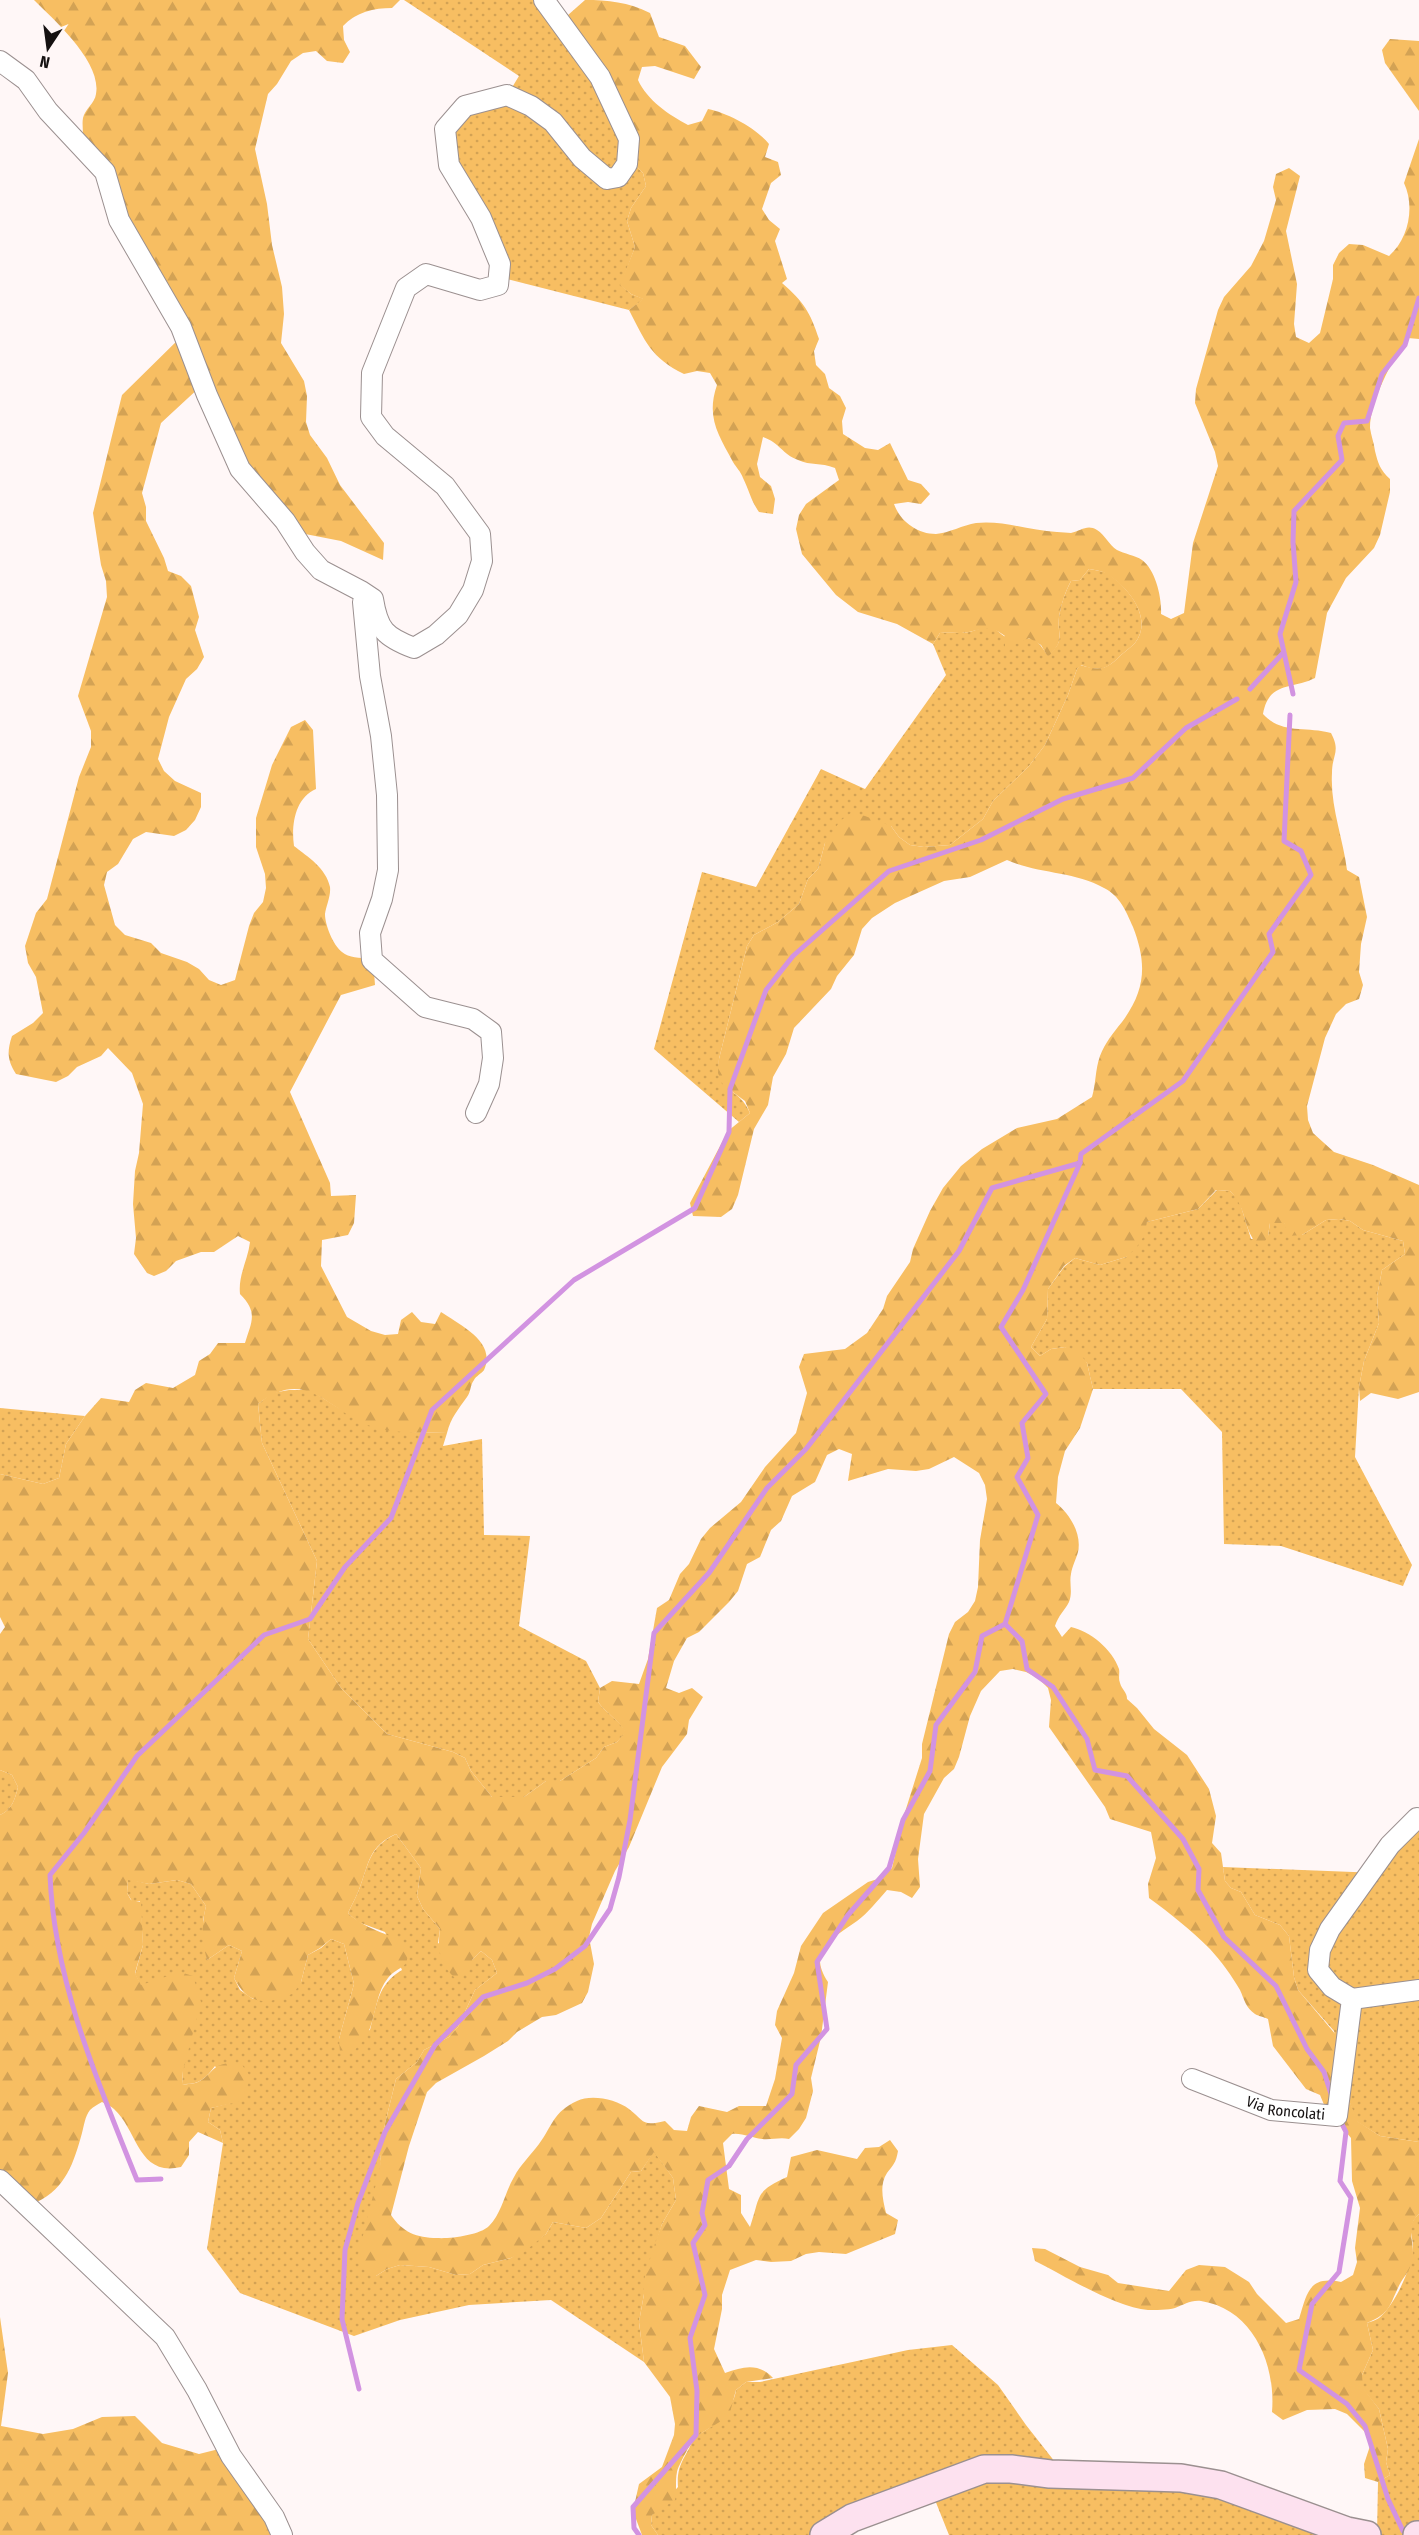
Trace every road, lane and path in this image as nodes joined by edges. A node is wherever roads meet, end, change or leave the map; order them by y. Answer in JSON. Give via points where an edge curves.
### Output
{"nodes":[{"id":1,"x":544,"y":0,"type":"edge"},
{"id":2,"x":0,"y":61,"type":"edge"},
{"id":3,"x":362,"y":591,"type":"junction"},
{"id":4,"x":476,"y":1113,"type":"dead end"},
{"id":5,"x":1417,"y":1818,"type":"dead end"},
{"id":6,"x":1419,"y":1990,"type":"edge"},
{"id":7,"x":1352,"y":1999,"type":"junction"},
{"id":8,"x":1192,"y":2079,"type":"dead end"},
{"id":9,"x":0,"y":2180,"type":"edge"},
{"id":10,"x":1352,"y":2534,"type":"edge"},
{"id":11,"x":282,"y":2535,"type":"edge"},
{"id":12,"x":824,"y":2535,"type":"edge"}],
"edges":[{"from":1,"to":3,"type":"street","via":[[600,77],[629,140],[627,164],[618,177],[607,179],[582,158],[553,122],[507,95],[465,106],[445,129],[449,165],[481,218],[500,264],[498,285],[480,290],[426,274],[406,288],[372,373],[371,417],[385,436],[445,486],[480,534],[482,561],[473,590],[458,615],[414,648],[395,640],[377,622],[373,599]]},
{"from":2,"to":3,"type":"street","via":[[26,80],[48,111],[105,172],[118,220],[181,327],[240,469],[321,570]]},
{"from":3,"to":4,"type":"street","via":[[387,795],[388,870],[370,933],[372,960],[425,1006],[473,1018],[491,1032],[489,1084]]},
{"from":5,"to":7,"type":"street","via":[[1390,1845],[1330,1929],[1320,1950],[1318,1970],[1332,1987]]},
{"from":6,"to":7,"type":"street"},
{"from":7,"to":8,"type":"street","name":"Via Roncolati","via":[[1337,2116],[1271,2110]]},
{"from":9,"to":11,"type":"street","via":[[165,2337],[231,2456],[274,2517]]},
{"from":10,"to":12,"type":"street","via":[[1221,2485],[1181,2478],[984,2469],[852,2517]]}]}
